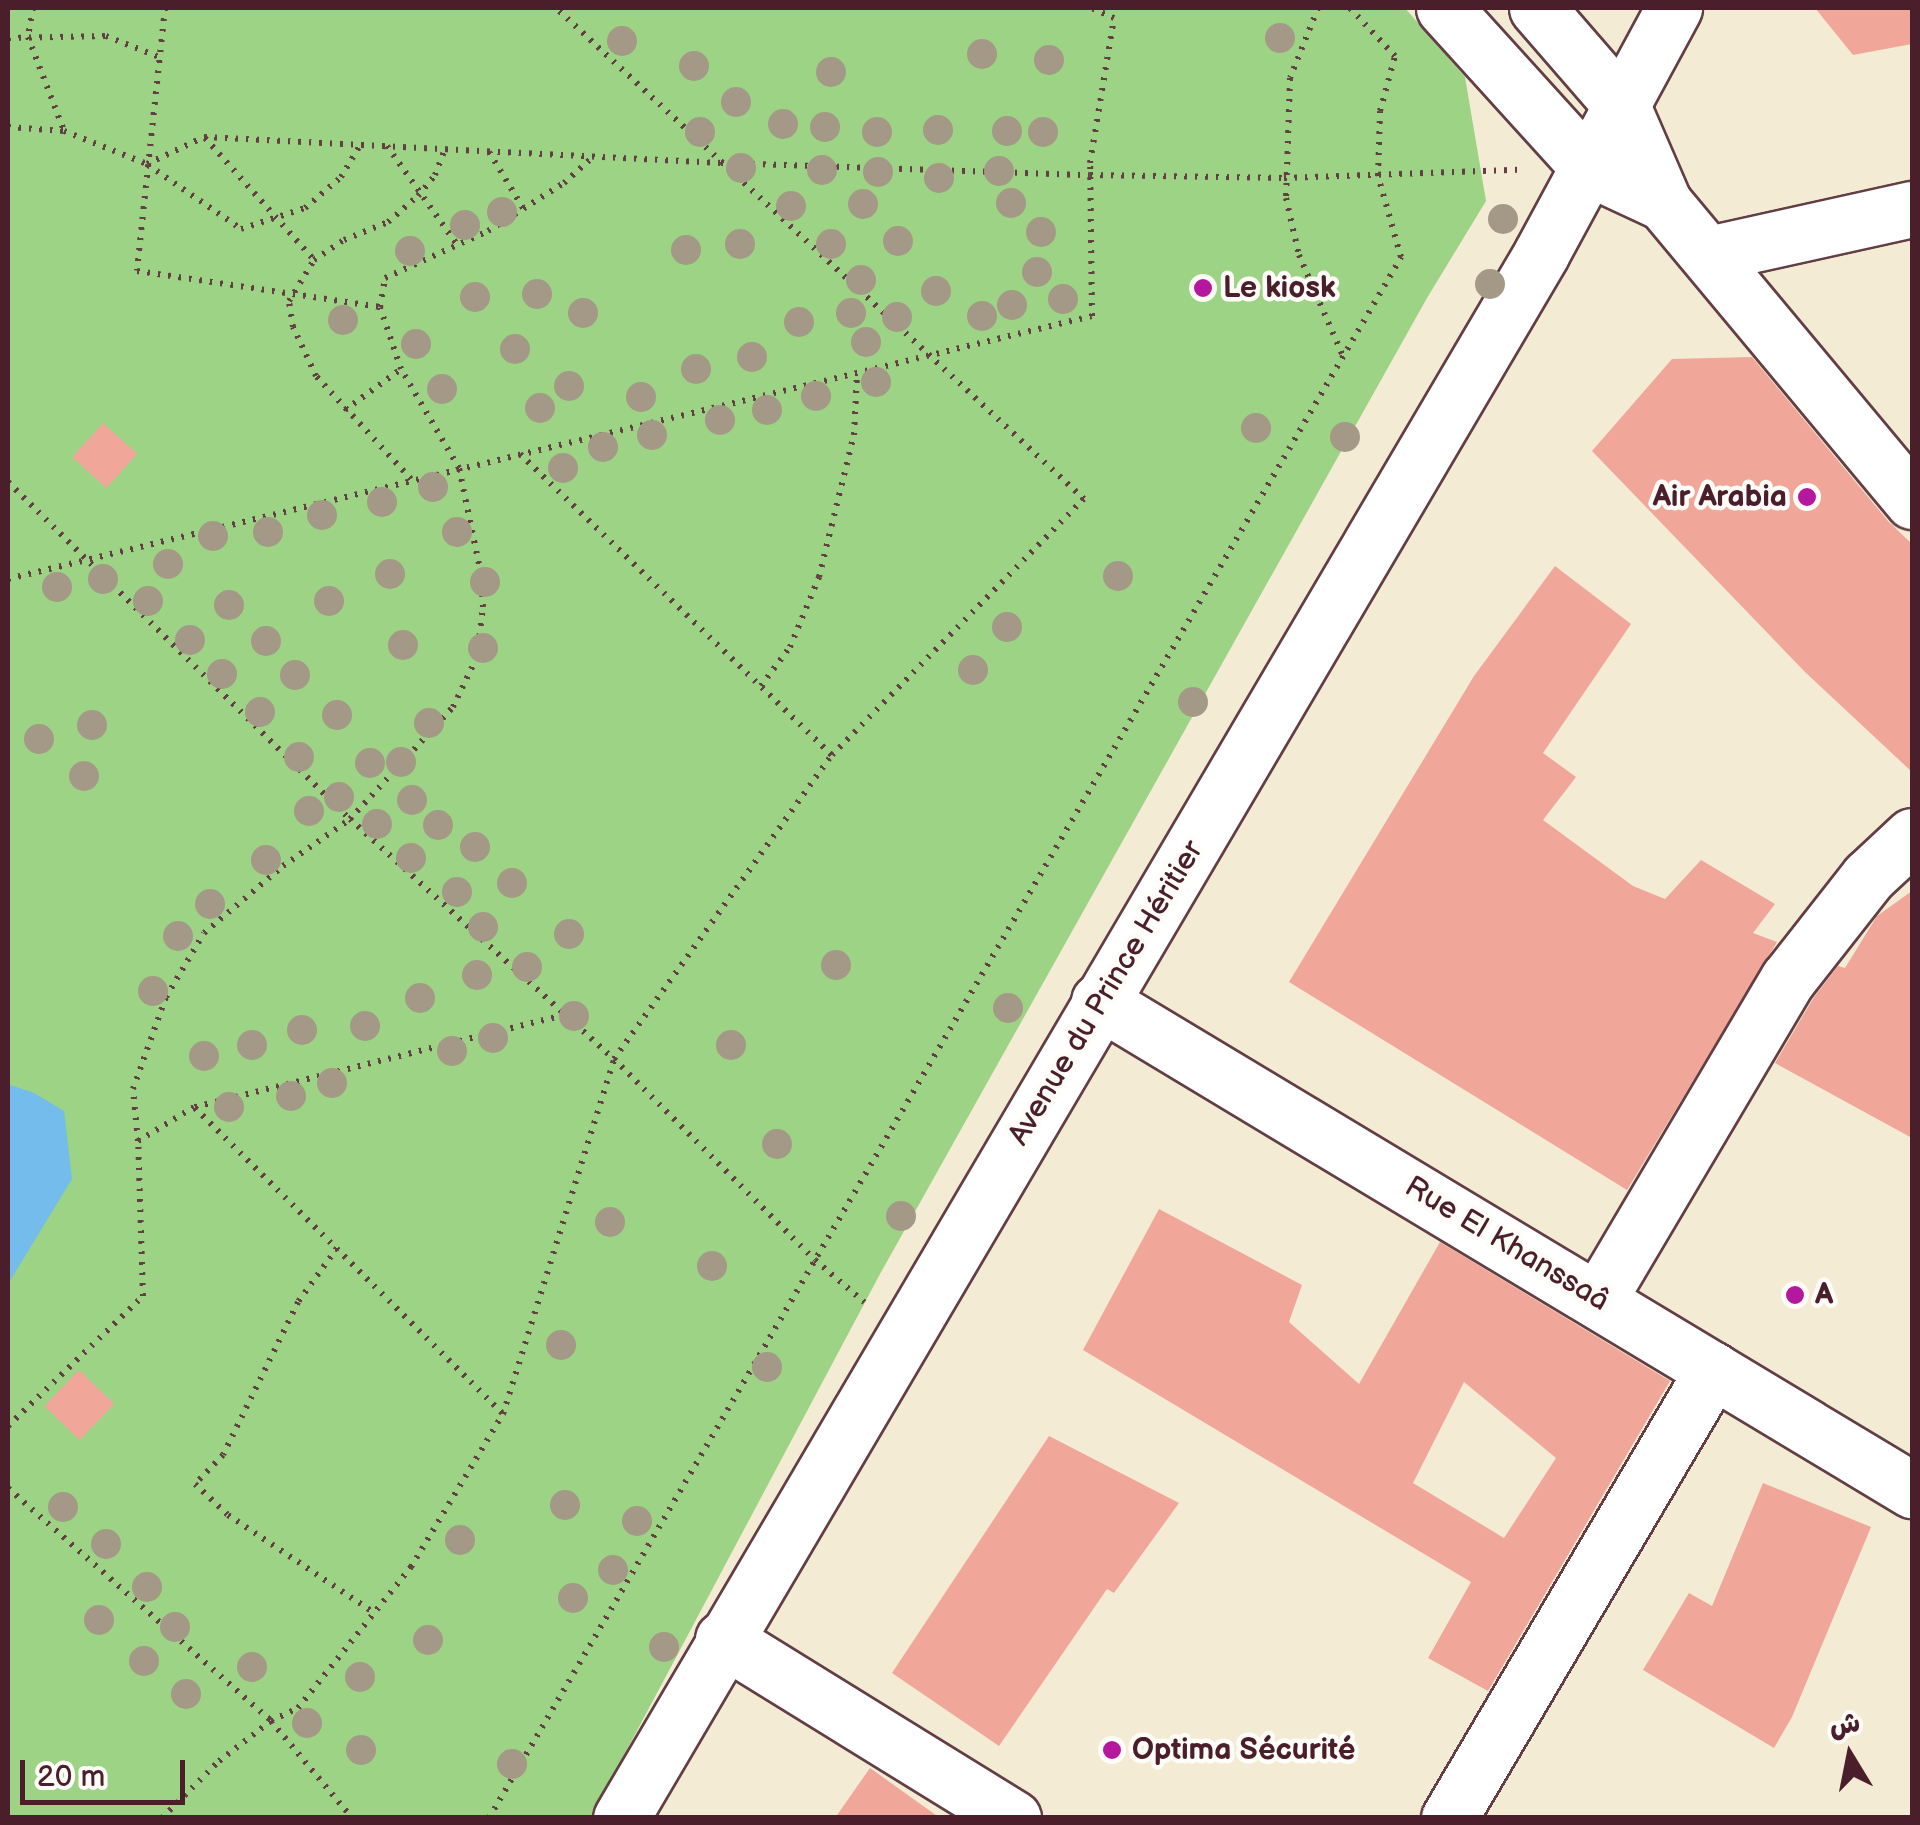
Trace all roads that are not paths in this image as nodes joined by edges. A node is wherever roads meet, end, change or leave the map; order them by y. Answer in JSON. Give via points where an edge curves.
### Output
{"nodes":[{"id":1,"x":1444,"y":8,"type":"edge"},
{"id":2,"x":1537,"y":8,"type":"edge"},
{"id":3,"x":1674,"y":8,"type":"edge"},
{"id":4,"x":1622,"y":106,"type":"junction"},
{"id":5,"x":1589,"y":168,"type":"junction"},
{"id":6,"x":1664,"y":202,"type":"junction"},
{"id":7,"x":1912,"y":209,"type":"edge"},
{"id":8,"x":1709,"y":254,"type":"junction"},
{"id":9,"x":1912,"y":500,"type":"edge"},
{"id":10,"x":1912,"y":836,"type":"edge"},
{"id":11,"x":1099,"y":1001,"type":"junction"},
{"id":12,"x":1598,"y":1298,"type":"junction"},
{"id":13,"x":1713,"y":1370,"type":"junction"},
{"id":14,"x":1912,"y":1490,"type":"edge"},
{"id":15,"x":724,"y":1640,"type":"junction"},
{"id":16,"x":621,"y":1818,"type":"edge"},
{"id":17,"x":1013,"y":1818,"type":"edge"},
{"id":18,"x":1449,"y":1818,"type":"edge"}],
"edges":[{"from":1,"to":5,"type":"street"},
{"from":2,"to":4,"type":"street"},
{"from":3,"to":4,"type":"street","name":"Avenue du Prince Héritier"},
{"from":4,"to":5,"type":"street","name":"Avenue du Prince Héritier"},
{"from":4,"to":6,"type":"street"},
{"from":5,"to":6,"type":"street"},
{"from":5,"to":11,"type":"street","name":"Avenue du Prince Héritier"},
{"from":6,"to":8,"type":"street"},
{"from":7,"to":8,"type":"street"},
{"from":8,"to":9,"type":"street"},
{"from":10,"to":12,"type":"street","via":[[1868,877],[1788,978]]},
{"from":11,"to":12,"type":"street","name":"Rue El Khanssaâ"},
{"from":11,"to":15,"type":"street","name":"Avenue du Prince Héritier"},
{"from":12,"to":13,"type":"street","name":"Rue El Khanssaâ"},
{"from":13,"to":14,"type":"street","name":"Rue El Khanssaâ"},
{"from":13,"to":18,"type":"street"},
{"from":15,"to":16,"type":"street","name":"Avenue du Prince Héritier"},
{"from":15,"to":17,"type":"street"}]}
